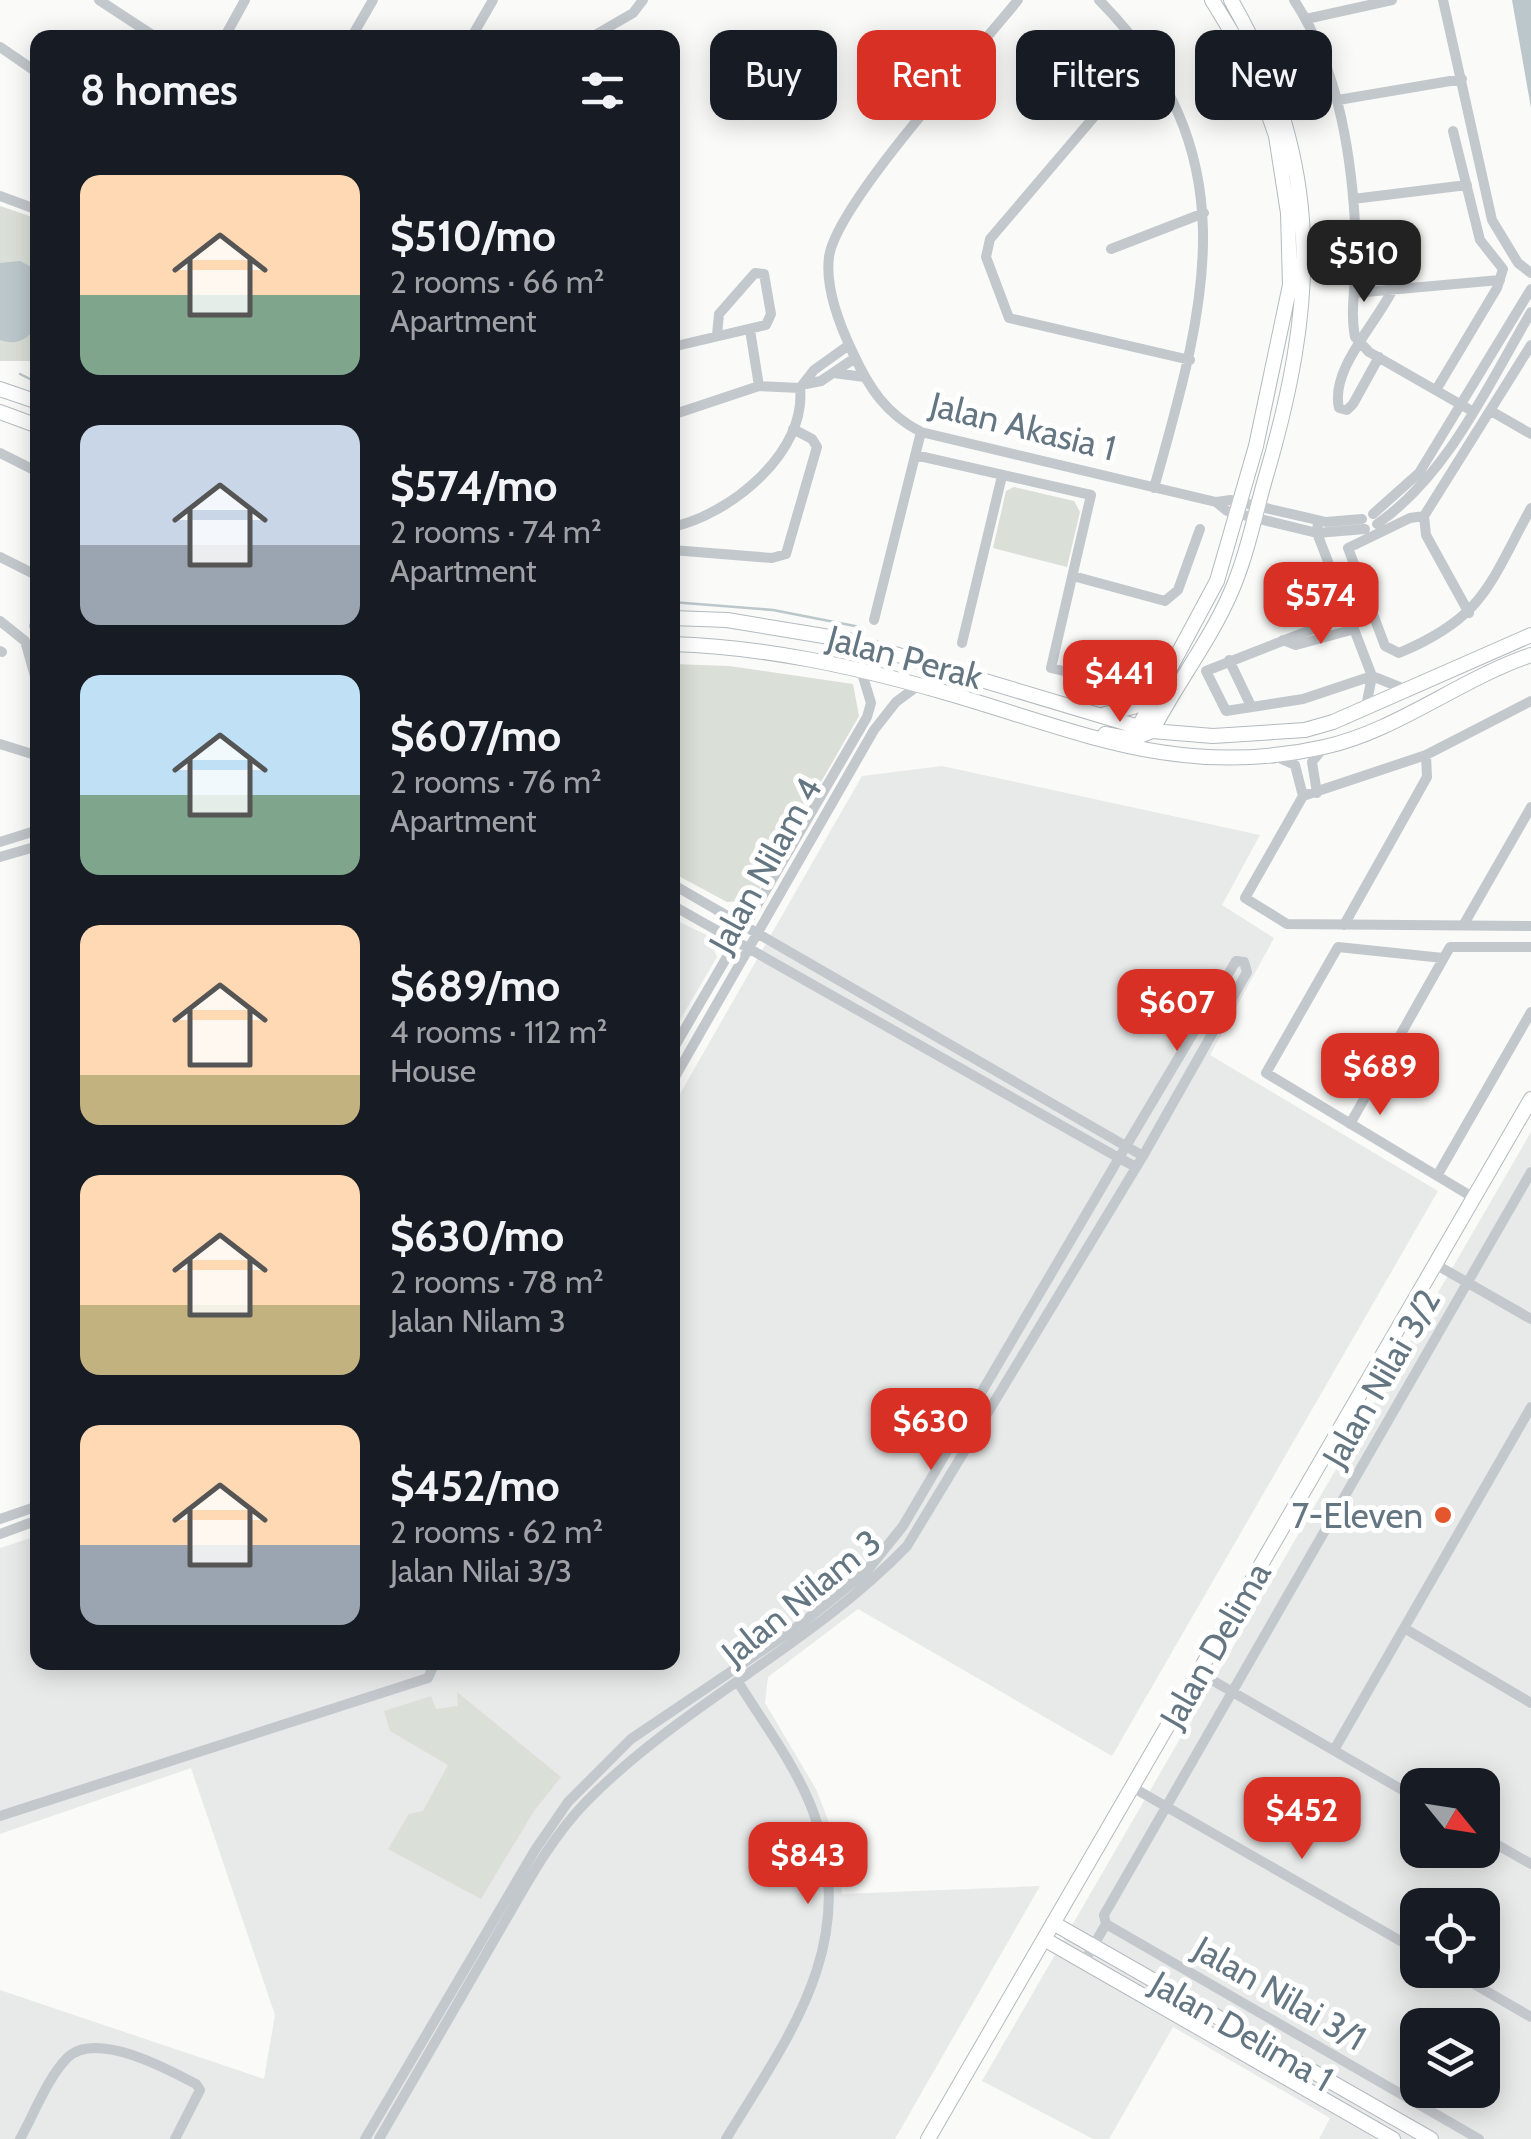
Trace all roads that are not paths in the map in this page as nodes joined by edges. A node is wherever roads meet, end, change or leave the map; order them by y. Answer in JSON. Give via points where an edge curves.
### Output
{"nodes":[{"id":1,"x":99,"y":0,"type":"edge"},
{"id":2,"x":246,"y":0,"type":"edge"},
{"id":3,"x":373,"y":0,"type":"edge"},
{"id":4,"x":493,"y":0,"type":"edge"},
{"id":5,"x":643,"y":0,"type":"edge"},
{"id":6,"x":1018,"y":0,"type":"edge"},
{"id":7,"x":1099,"y":0,"type":"edge"},
{"id":8,"x":1212,"y":0,"type":"edge"},
{"id":9,"x":1231,"y":0,"type":"edge"},
{"id":10,"x":1294,"y":0,"type":"edge"},
{"id":11,"x":1392,"y":0,"type":"edge"},
{"id":12,"x":1443,"y":0,"type":"edge"},
{"id":13,"x":1306,"y":18,"type":"junction"},
{"id":14,"x":142,"y":30,"type":"edge"},
{"id":15,"x":229,"y":30,"type":"edge"},
{"id":16,"x":356,"y":30,"type":"edge"},
{"id":17,"x":476,"y":30,"type":"edge"},
{"id":18,"x":604,"y":30,"type":"edge"},
{"id":19,"x":1128,"y":30,"type":"edge"},
{"id":20,"x":0,"y":47,"type":"edge"},
{"id":21,"x":30,"y":68,"type":"edge"},
{"id":22,"x":1462,"y":79,"type":"junction"},
{"id":23,"x":1338,"y":100,"type":"junction"},
{"id":24,"x":1175,"y":113,"type":"edge"},
{"id":25,"x":1091,"y":120,"type":"edge"},
{"id":26,"x":1453,"y":132,"type":"dead end"},
{"id":27,"x":1467,"y":185,"type":"junction"},
{"id":28,"x":0,"y":196,"type":"edge"},
{"id":29,"x":1353,"y":199,"type":"junction"},
{"id":30,"x":30,"y":207,"type":"edge"},
{"id":31,"x":1204,"y":213,"type":"junction"},
{"id":32,"x":1111,"y":249,"type":"dead end"},
{"id":33,"x":1531,"y":273,"type":"edge"},
{"id":34,"x":1500,"y":280,"type":"junction"},
{"id":35,"x":1394,"y":287,"type":"junction"},
{"id":36,"x":1531,"y":289,"type":"edge"},
{"id":37,"x":1354,"y":292,"type":"junction"},
{"id":38,"x":1531,"y":312,"type":"edge"},
{"id":39,"x":841,"y":322,"type":"junction"},
{"id":40,"x":750,"y":330,"type":"junction"},
{"id":41,"x":717,"y":336,"type":"junction"},
{"id":42,"x":1358,"y":343,"type":"junction"},
{"id":43,"x":680,"y":345,"type":"edge"},
{"id":44,"x":849,"y":345,"type":"junction"},
{"id":45,"x":1531,"y":345,"type":"edge"},
{"id":46,"x":831,"y":357,"type":"junction"},
{"id":47,"x":1378,"y":357,"type":"junction"},
{"id":48,"x":855,"y":358,"type":"junction"},
{"id":49,"x":1190,"y":360,"type":"junction"},
{"id":50,"x":833,"y":373,"type":"junction"},
{"id":51,"x":866,"y":378,"type":"junction"},
{"id":52,"x":759,"y":386,"type":"junction"},
{"id":53,"x":803,"y":386,"type":"junction"},
{"id":54,"x":0,"y":389,"type":"edge"},
{"id":55,"x":1436,"y":390,"type":"junction"},
{"id":56,"x":30,"y":399,"type":"edge"},
{"id":57,"x":1467,"y":408,"type":"junction"},
{"id":58,"x":1491,"y":411,"type":"junction"},
{"id":59,"x":0,"y":412,"type":"edge"},
{"id":60,"x":680,"y":412,"type":"edge"},
{"id":61,"x":30,"y":423,"type":"edge"},
{"id":62,"x":793,"y":429,"type":"junction"},
{"id":63,"x":920,"y":432,"type":"junction"},
{"id":64,"x":1531,"y":434,"type":"edge"},
{"id":65,"x":0,"y":453,"type":"edge"},
{"id":66,"x":915,"y":455,"type":"junction"},
{"id":67,"x":30,"y":468,"type":"edge"},
{"id":68,"x":1002,"y":476,"type":"junction"},
{"id":69,"x":1154,"y":488,"type":"junction"},
{"id":70,"x":1239,"y":508,"type":"junction"},
{"id":71,"x":1531,"y":508,"type":"edge"},
{"id":72,"x":1256,"y":512,"type":"junction"},
{"id":73,"x":1424,"y":516,"type":"junction"},
{"id":74,"x":680,"y":524,"type":"edge"},
{"id":75,"x":1318,"y":527,"type":"junction"},
{"id":76,"x":1200,"y":529,"type":"dead end"},
{"id":77,"x":680,"y":551,"type":"edge"},
{"id":78,"x":0,"y":557,"type":"edge"},
{"id":79,"x":30,"y":572,"type":"edge"},
{"id":80,"x":1073,"y":576,"type":"junction"},
{"id":81,"x":1470,"y":613,"type":"junction"},
{"id":82,"x":1346,"y":616,"type":"junction"},
{"id":83,"x":680,"y":618,"type":"edge"},
{"id":84,"x":874,"y":620,"type":"dead end"},
{"id":85,"x":0,"y":621,"type":"edge"},
{"id":86,"x":1352,"y":630,"type":"junction"},
{"id":87,"x":1531,"y":635,"type":"edge"},
{"id":88,"x":1283,"y":640,"type":"junction"},
{"id":89,"x":962,"y":643,"type":"dead end"},
{"id":90,"x":680,"y":645,"type":"edge"},
{"id":91,"x":1531,"y":655,"type":"edge"},
{"id":92,"x":30,"y":660,"type":"edge"},
{"id":93,"x":1229,"y":660,"type":"junction"},
{"id":94,"x":862,"y":670,"type":"junction"},
{"id":95,"x":1372,"y":676,"type":"junction"},
{"id":96,"x":1122,"y":685,"type":"dead end"},
{"id":97,"x":919,"y":686,"type":"junction"},
{"id":98,"x":1408,"y":690,"type":"junction"},
{"id":99,"x":1162,"y":696,"type":"junction"},
{"id":100,"x":1531,"y":702,"type":"edge"},
{"id":101,"x":1251,"y":706,"type":"junction"},
{"id":102,"x":1363,"y":712,"type":"junction"},
{"id":103,"x":1104,"y":714,"type":"junction"},
{"id":104,"x":1032,"y":718,"type":"junction"},
{"id":105,"x":1144,"y":731,"type":"junction"},
{"id":106,"x":1188,"y":736,"type":"junction"},
{"id":107,"x":0,"y":744,"type":"edge"},
{"id":108,"x":1324,"y":747,"type":"junction"},
{"id":109,"x":30,"y":753,"type":"edge"},
{"id":110,"x":1272,"y":755,"type":"junction"},
{"id":111,"x":1426,"y":755,"type":"junction"},
{"id":112,"x":1203,"y":758,"type":"junction"},
{"id":113,"x":1317,"y":793,"type":"junction"},
{"id":114,"x":1302,"y":796,"type":"junction"},
{"id":115,"x":1531,"y":807,"type":"edge"},
{"id":116,"x":30,"y":833,"type":"edge"},
{"id":117,"x":0,"y":842,"type":"edge"},
{"id":118,"x":30,"y":849,"type":"edge"},
{"id":119,"x":0,"y":858,"type":"edge"},
{"id":120,"x":680,"y":889,"type":"edge"},
{"id":121,"x":680,"y":909,"type":"edge"},
{"id":122,"x":1464,"y":924,"type":"junction"},
{"id":123,"x":1344,"y":925,"type":"junction"},
{"id":124,"x":745,"y":926,"type":"junction"},
{"id":125,"x":1531,"y":926,"type":"edge"},
{"id":126,"x":758,"y":934,"type":"junction"},
{"id":127,"x":738,"y":939,"type":"junction"},
{"id":128,"x":752,"y":947,"type":"junction"},
{"id":129,"x":1531,"y":947,"type":"edge"},
{"id":130,"x":1443,"y":958,"type":"junction"},
{"id":131,"x":1531,"y":1012,"type":"edge"},
{"id":132,"x":680,"y":1037,"type":"edge"},
{"id":133,"x":680,"y":1068,"type":"edge"},
{"id":134,"x":1531,"y":1099,"type":"edge"},
{"id":135,"x":1350,"y":1124,"type":"junction"},
{"id":136,"x":1126,"y":1147,"type":"junction"},
{"id":137,"x":1120,"y":1158,"type":"junction"},
{"id":138,"x":1139,"y":1162,"type":"junction"},
{"id":139,"x":1531,"y":1172,"type":"edge"},
{"id":140,"x":1436,"y":1176,"type":"junction"},
{"id":141,"x":1474,"y":1198,"type":"junction"},
{"id":142,"x":1435,"y":1264,"type":"junction"},
{"id":143,"x":1468,"y":1282,"type":"junction"},
{"id":144,"x":1531,"y":1319,"type":"edge"},
{"id":145,"x":1531,"y":1407,"type":"edge"},
{"id":146,"x":30,"y":1509,"type":"edge"},
{"id":147,"x":0,"y":1519,"type":"edge"},
{"id":148,"x":30,"y":1523,"type":"edge"},
{"id":149,"x":0,"y":1534,"type":"edge"},
{"id":150,"x":1404,"y":1628,"type":"junction"},
{"id":151,"x":432,"y":1670,"type":"edge"},
{"id":152,"x":732,"y":1672,"type":"junction"},
{"id":153,"x":1198,"y":1672,"type":"junction"},
{"id":154,"x":739,"y":1684,"type":"junction"},
{"id":155,"x":1232,"y":1692,"type":"junction"},
{"id":156,"x":1531,"y":1703,"type":"edge"},
{"id":157,"x":1334,"y":1750,"type":"junction"},
{"id":158,"x":1132,"y":1787,"type":"junction"},
{"id":159,"x":1400,"y":1788,"type":"edge"},
{"id":160,"x":1166,"y":1806,"type":"junction"},
{"id":161,"x":0,"y":1816,"type":"edge"},
{"id":162,"x":1500,"y":1846,"type":"edge"},
{"id":163,"x":1531,"y":1864,"type":"edge"},
{"id":164,"x":1054,"y":1923,"type":"junction"},
{"id":165,"x":1106,"y":1924,"type":"junction"},
{"id":166,"x":1044,"y":1939,"type":"junction"},
{"id":167,"x":1400,"y":1941,"type":"edge"},
{"id":168,"x":1093,"y":1946,"type":"junction"},
{"id":169,"x":1084,"y":1962,"type":"junction"},
{"id":170,"x":1481,"y":1988,"type":"edge"},
{"id":171,"x":1531,"y":2017,"type":"edge"},
{"id":172,"x":20,"y":2139,"type":"edge"},
{"id":173,"x":175,"y":2139,"type":"edge"},
{"id":174,"x":365,"y":2139,"type":"edge"},
{"id":175,"x":379,"y":2139,"type":"edge"},
{"id":176,"x":726,"y":2139,"type":"edge"},
{"id":177,"x":928,"y":2139,"type":"edge"},
{"id":178,"x":1393,"y":2139,"type":"edge"},
{"id":179,"x":1431,"y":2139,"type":"edge"},
{"id":180,"x":1479,"y":2139,"type":"edge"}],
"edges":[{"from":1,"to":14,"type":"street"},
{"from":2,"to":15,"type":"street"},
{"from":3,"to":16,"type":"street"},
{"from":4,"to":17,"type":"street"},
{"from":5,"to":18,"type":"street"},
{"from":6,"to":39,"type":"street","name":"Jalan Akasia 1","via":[[842,221],[828,261]]},
{"from":7,"to":19,"type":"street"},
{"from":8,"to":70,"type":"street","via":[[1251,64],[1276,136],[1288,213],[1290,285]]},
{"from":9,"to":72,"type":"street","via":[[1264,58],[1290,132],[1304,206],[1297,338]]},
{"from":10,"to":13,"type":"street"},
{"from":11,"to":13,"type":"street"},
{"from":12,"to":22,"type":"street"},
{"from":13,"to":23,"type":"street"},
{"from":20,"to":21,"type":"street"},
{"from":22,"to":23,"type":"street"},
{"from":22,"to":33,"type":"street","via":[[1492,220]]},
{"from":23,"to":29,"type":"street"},
{"from":24,"to":31,"type":"street","via":[[1192,152]]},
{"from":25,"to":49,"type":"street","via":[[990,239],[986,257],[1009,318]]},
{"from":26,"to":27,"type":"street"},
{"from":27,"to":29,"type":"street"},
{"from":27,"to":34,"type":"street","via":[[1480,240],[1503,269]]},
{"from":28,"to":30,"type":"street"},
{"from":29,"to":37,"type":"street"},
{"from":31,"to":32,"type":"street"},
{"from":31,"to":49,"type":"street","via":[[1205,271]]},
{"from":34,"to":35,"type":"street"},
{"from":34,"to":55,"type":"street"},
{"from":35,"to":37,"type":"street"},
{"from":35,"to":42,"type":"street"},
{"from":36,"to":57,"type":"street"},
{"from":37,"to":42,"type":"street"},
{"from":38,"to":57,"type":"street"},
{"from":39,"to":44,"type":"street","name":"Jalan Akasia 1"},
{"from":39,"to":46,"type":"street"},
{"from":40,"to":41,"type":"street"},
{"from":40,"to":41,"type":"street","via":[[763,327],[771,314],[761,272],[722,310]]},
{"from":40,"to":52,"type":"street"},
{"from":41,"to":43,"type":"street"},
{"from":42,"to":47,"type":"street"},
{"from":42,"to":47,"type":"street","via":[[1342,374],[1342,410],[1353,404]]},
{"from":44,"to":46,"type":"street"},
{"from":44,"to":48,"type":"street","name":"Jalan Akasia 1"},
{"from":45,"to":58,"type":"street"},
{"from":46,"to":53,"type":"street"},
{"from":47,"to":55,"type":"street"},
{"from":48,"to":50,"type":"street"},
{"from":48,"to":51,"type":"street","name":"Jalan Akasia 1"},
{"from":49,"to":69,"type":"street"},
{"from":50,"to":51,"type":"street"},
{"from":50,"to":53,"type":"street"},
{"from":51,"to":63,"type":"street","name":"Jalan Akasia 1","via":[[892,415]]},
{"from":52,"to":53,"type":"street"},
{"from":52,"to":60,"type":"street"},
{"from":53,"to":62,"type":"street"},
{"from":54,"to":56,"type":"street"},
{"from":55,"to":57,"type":"street"},
{"from":57,"to":75,"type":"street","name":"Jalan Akasia 1","via":[[1417,493],[1369,522]]},
{"from":58,"to":64,"type":"street"},
{"from":58,"to":73,"type":"street"},
{"from":59,"to":61,"type":"street"},
{"from":62,"to":74,"type":"street","via":[[740,495]]},
{"from":62,"to":77,"type":"street","via":[[817,447],[786,554]]},
{"from":63,"to":66,"type":"street"},
{"from":63,"to":69,"type":"street","name":"Jalan Akasia 1"},
{"from":65,"to":67,"type":"street"},
{"from":66,"to":68,"type":"street"},
{"from":66,"to":84,"type":"street"},
{"from":68,"to":80,"type":"street","via":[[1091,495]]},
{"from":68,"to":89,"type":"street"},
{"from":69,"to":70,"type":"street","name":"Jalan Akasia 1"},
{"from":70,"to":72,"type":"street","name":"Jalan Akasia 1"},
{"from":70,"to":99,"type":"street","via":[[1212,593]]},
{"from":71,"to":81,"type":"street"},
{"from":72,"to":75,"type":"street","name":"Jalan Akasia 1"},
{"from":72,"to":99,"type":"street","via":[[1229,598]]},
{"from":73,"to":81,"type":"street","via":[[1426,535]]},
{"from":73,"to":81,"type":"street","via":[[1348,548],[1385,646],[1399,653]]},
{"from":75,"to":82,"type":"street"},
{"from":76,"to":80,"type":"street","via":[[1178,590],[1165,601]]},
{"from":78,"to":79,"type":"street"},
{"from":80,"to":96,"type":"street","via":[[1051,668]]},
{"from":82,"to":86,"type":"street"},
{"from":82,"to":88,"type":"street"},
{"from":83,"to":103,"type":"street","name":"Jalan Perak","via":[[848,640]]},
{"from":85,"to":92,"type":"street","via":[[24,640]]},
{"from":86,"to":88,"type":"street","via":[[1296,645]]},
{"from":86,"to":95,"type":"street"},
{"from":87,"to":98,"type":"street","name":"Jalan Perak"},
{"from":88,"to":93,"type":"street"},
{"from":90,"to":94,"type":"street","name":"Jalan Perak","via":[[784,653]]},
{"from":91,"to":108,"type":"street","name":"Jalan Perak"},
{"from":93,"to":101,"type":"street"},
{"from":93,"to":101,"type":"street","via":[[1206,671],[1223,710]]},
{"from":94,"to":97,"type":"street","name":"Jalan Perak"},
{"from":94,"to":124,"type":"street","name":"Jalan Nilam 4","via":[[871,703],[867,717]]},
{"from":95,"to":98,"type":"street"},
{"from":95,"to":101,"type":"street","via":[[1303,699]]},
{"from":95,"to":102,"type":"street"},
{"from":97,"to":104,"type":"street","name":"Jalan Perak"},
{"from":97,"to":126,"type":"street","name":"Jalan Nilam 4","via":[[874,730]]},
{"from":98,"to":102,"type":"street","name":"Jalan Perak"},
{"from":99,"to":103,"type":"street"},
{"from":99,"to":105,"type":"street"},
{"from":99,"to":106,"type":"street"},
{"from":100,"to":111,"type":"street"},
{"from":102,"to":106,"type":"street","name":"Jalan Perak","via":[[1306,730]]},
{"from":103,"to":105,"type":"street","name":"Jalan Perak"},
{"from":104,"to":105,"type":"street","via":[[1114,737]]},
{"from":104,"to":112,"type":"street","name":"Jalan Perak","via":[[1124,748]]},
{"from":105,"to":106,"type":"street","name":"Jalan Perak"},
{"from":105,"to":112,"type":"street","via":[[1152,745]]},
{"from":107,"to":109,"type":"street"},
{"from":108,"to":110,"type":"street","name":"Jalan Perak"},
{"from":108,"to":113,"type":"street","via":[[1312,762]]},
{"from":110,"to":112,"type":"street","name":"Jalan Perak"},
{"from":110,"to":114,"type":"street","via":[[1295,765]]},
{"from":111,"to":113,"type":"street"},
{"from":111,"to":123,"type":"street","via":[[1427,777]]},
{"from":113,"to":114,"type":"street"},
{"from":114,"to":123,"type":"street","via":[[1246,901],[1288,924]]},
{"from":115,"to":122,"type":"street"},
{"from":116,"to":117,"type":"street"},
{"from":118,"to":119,"type":"street"},
{"from":120,"to":124,"type":"street"},
{"from":121,"to":127,"type":"street"},
{"from":122,"to":123,"type":"street"},
{"from":122,"to":125,"type":"street"},
{"from":124,"to":126,"type":"street"},
{"from":124,"to":127,"type":"street","name":"Jalan Nilam 4"},
{"from":126,"to":128,"type":"street","name":"Jalan Nilam 4"},
{"from":126,"to":136,"type":"street"},
{"from":127,"to":128,"type":"street"},
{"from":127,"to":132,"type":"street","name":"Jalan Nilam 4"},
{"from":128,"to":133,"type":"street","name":"Jalan Nilam 4"},
{"from":128,"to":137,"type":"street"},
{"from":129,"to":130,"type":"street","via":[[1455,945]]},
{"from":130,"to":135,"type":"street"},
{"from":130,"to":135,"type":"street","via":[[1338,946],[1266,1073]]},
{"from":131,"to":140,"type":"street"},
{"from":134,"to":141,"type":"street","name":"Jalan Delima"},
{"from":135,"to":140,"type":"street"},
{"from":136,"to":137,"type":"street","name":"Jalan Nilam 3"},
{"from":136,"to":138,"type":"street"},
{"from":136,"to":138,"type":"street","name":"Jalan Nilam 3","via":[[1236,962],[1244,962],[1247,972]]},
{"from":137,"to":138,"type":"street"},
{"from":137,"to":152,"type":"street","name":"Jalan Nilam 3","via":[[903,1526],[866,1572]]},
{"from":138,"to":154,"type":"street","name":"Jalan Nilam 3","via":[[907,1546],[874,1580]]},
{"from":139,"to":143,"type":"street","name":"Jalan Nilai 3/2"},
{"from":140,"to":141,"type":"street"},
{"from":141,"to":142,"type":"street","name":"Jalan Delima"},
{"from":142,"to":143,"type":"street"},
{"from":142,"to":153,"type":"street","name":"Jalan Delima"},
{"from":143,"to":144,"type":"street"},
{"from":143,"to":155,"type":"street","name":"Jalan Nilai 3/2"},
{"from":145,"to":150,"type":"street"},
{"from":146,"to":147,"type":"street"},
{"from":148,"to":149,"type":"street"},
{"from":150,"to":156,"type":"street"},
{"from":150,"to":157,"type":"street"},
{"from":151,"to":161,"type":"street","via":[[428,1678]]},
{"from":152,"to":154,"type":"street"},
{"from":152,"to":174,"type":"street","name":"Jalan Nilam 3","via":[[615,1752],[568,1802]]},
{"from":153,"to":155,"type":"street"},
{"from":153,"to":158,"type":"street","name":"Jalan Delima"},
{"from":154,"to":175,"type":"street","name":"Jalan Nilam 3","via":[[652,1742],[583,1804],[543,1856]]},
{"from":154,"to":176,"type":"street","via":[[814,1814],[829,1895],[821,1968],[808,2000]]},
{"from":155,"to":157,"type":"street"},
{"from":155,"to":160,"type":"street","name":"Jalan Nilai 3/2"},
{"from":157,"to":159,"type":"street"},
{"from":158,"to":160,"type":"street"},
{"from":158,"to":164,"type":"street","name":"Jalan Delima"},
{"from":160,"to":165,"type":"street","name":"Jalan Nilai 3/2","via":[[1104,1914]]},
{"from":160,"to":167,"type":"street"},
{"from":162,"to":163,"type":"street"},
{"from":164,"to":166,"type":"street","name":"Jalan Delima"},
{"from":164,"to":168,"type":"street","name":"Jalan Delima 1"},
{"from":165,"to":168,"type":"street","name":"Jalan Nilai 3/2"},
{"from":165,"to":180,"type":"street","name":"Jalan Nilai 3/1"},
{"from":166,"to":169,"type":"street","name":"Jalan Delima 1"},
{"from":166,"to":177,"type":"street","name":"Jalan Delima"},
{"from":168,"to":169,"type":"street","name":"Jalan Nilai 3/2"},
{"from":168,"to":179,"type":"street","name":"Jalan Delima 1"},
{"from":169,"to":178,"type":"street","name":"Jalan Delima 1"},
{"from":170,"to":171,"type":"street"},
{"from":172,"to":173,"type":"street","via":[[66,2059],[99,2044],[196,2084],[194,2106]]}]}
